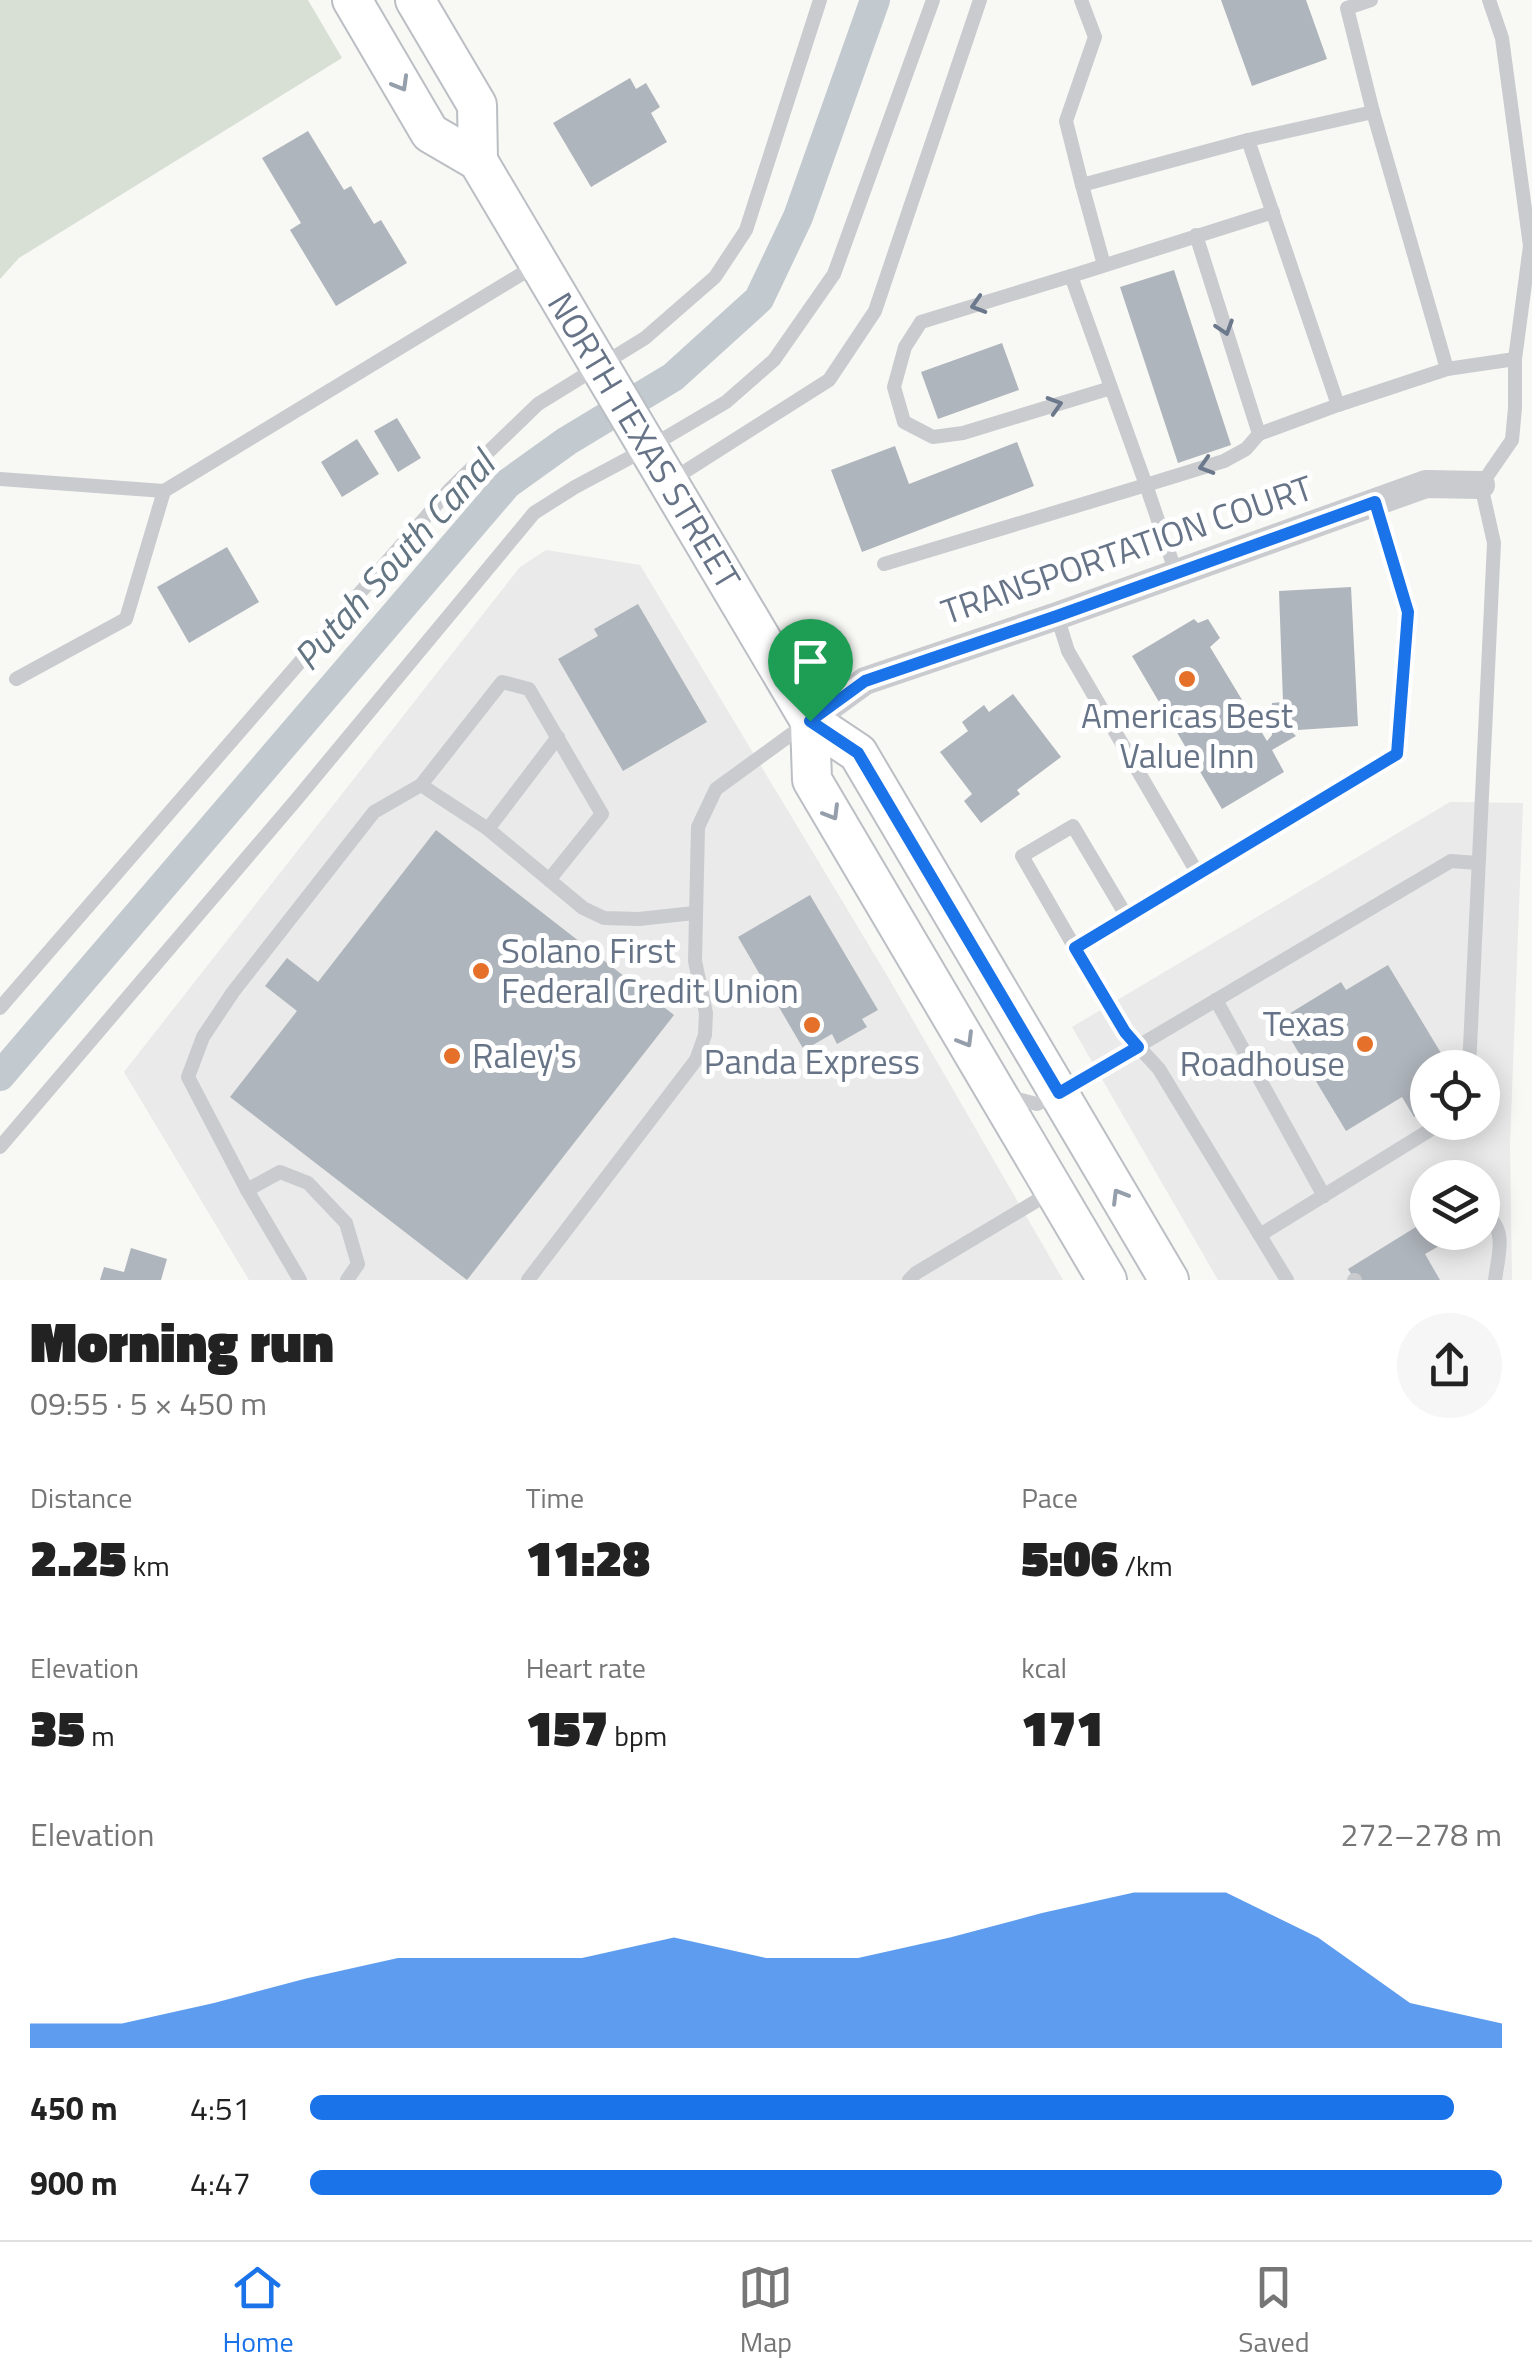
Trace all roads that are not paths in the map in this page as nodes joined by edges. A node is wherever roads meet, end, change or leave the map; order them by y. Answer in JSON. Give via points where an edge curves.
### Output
{"nodes":[{"id":1,"x":352,"y":0,"type":"edge"},
{"id":2,"x":414,"y":0,"type":"edge"},
{"id":3,"x":820,"y":0,"type":"edge"},
{"id":4,"x":932,"y":0,"type":"edge"},
{"id":5,"x":980,"y":0,"type":"edge"},
{"id":6,"x":1081,"y":0,"type":"edge"},
{"id":7,"x":1371,"y":0,"type":"edge"},
{"id":8,"x":1489,"y":0,"type":"edge"},
{"id":9,"x":1346,"y":4,"type":"edge"},
{"id":10,"x":1373,"y":112,"type":"junction"},
{"id":11,"x":1248,"y":140,"type":"junction"},
{"id":12,"x":478,"y":161,"type":"junction"},
{"id":13,"x":1082,"y":185,"type":"junction"},
{"id":14,"x":1273,"y":212,"type":"junction"},
{"id":15,"x":1196,"y":235,"type":"junction"},
{"id":16,"x":538,"y":264,"type":"junction"},
{"id":17,"x":1104,"y":265,"type":"junction"},
{"id":18,"x":1071,"y":276,"type":"junction"},
{"id":19,"x":1515,"y":359,"type":"junction"},
{"id":20,"x":1447,"y":369,"type":"junction"},
{"id":21,"x":606,"y":377,"type":"junction"},
{"id":22,"x":1111,"y":388,"type":"junction"},
{"id":23,"x":1338,"y":404,"type":"junction"},
{"id":24,"x":1259,"y":434,"type":"junction"},
{"id":25,"x":641,"y":437,"type":"junction"},
{"id":26,"x":0,"y":479,"type":"edge"},
{"id":27,"x":668,"y":483,"type":"junction"},
{"id":28,"x":1146,"y":485,"type":"junction"},
{"id":29,"x":1481,"y":485,"type":"junction"},
{"id":30,"x":164,"y":490,"type":"junction"},
{"id":31,"x":1375,"y":502,"type":"junction"},
{"id":32,"x":884,"y":564,"type":"dead end"},
{"id":33,"x":1176,"y":573,"type":"junction"},
{"id":34,"x":1057,"y":616,"type":"junction"},
{"id":35,"x":16,"y":679,"type":"dead end"},
{"id":36,"x":810,"y":721,"type":"junction"},
{"id":37,"x":558,"y":737,"type":"junction"},
{"id":38,"x":421,"y":785,"type":"junction"},
{"id":39,"x":488,"y":829,"type":"junction"},
{"id":40,"x":1478,"y":863,"type":"junction"},
{"id":41,"x":1198,"y":874,"type":"junction"},
{"id":42,"x":549,"y":880,"type":"junction"},
{"id":43,"x":694,"y":913,"type":"junction"},
{"id":44,"x":1127,"y":917,"type":"junction"},
{"id":45,"x":1075,"y":948,"type":"junction"},
{"id":46,"x":1216,"y":1000,"type":"junction"},
{"id":47,"x":0,"y":1008,"type":"edge"},
{"id":48,"x":1138,"y":1047,"type":"junction"},
{"id":49,"x":1470,"y":1050,"type":"edge"},
{"id":50,"x":1059,"y":1093,"type":"junction"},
{"id":51,"x":998,"y":1094,"type":"junction"},
{"id":52,"x":1413,"y":1140,"type":"edge"},
{"id":53,"x":0,"y":1147,"type":"edge"},
{"id":54,"x":247,"y":1190,"type":"junction"},
{"id":55,"x":1054,"y":1190,"type":"junction"},
{"id":56,"x":1324,"y":1196,"type":"junction"},
{"id":57,"x":1260,"y":1235,"type":"junction"},
{"id":58,"x":1499,"y":1250,"type":"edge"},
{"id":59,"x":300,"y":1280,"type":"edge"},
{"id":60,"x":348,"y":1280,"type":"edge"},
{"id":61,"x":528,"y":1280,"type":"edge"},
{"id":62,"x":909,"y":1280,"type":"edge"},
{"id":63,"x":1107,"y":1280,"type":"edge"},
{"id":64,"x":1169,"y":1280,"type":"edge"},
{"id":65,"x":1286,"y":1280,"type":"edge"},
{"id":66,"x":1496,"y":1280,"type":"edge"}],
"edges":[{"from":1,"to":12,"type":"main road","name":"NORTH TEXAS STREET","one_way":true,"via":[[430,133]]},
{"from":2,"to":12,"type":"main road","name":"NORTH TEXAS STREET","via":[[476,105]]},
{"from":3,"to":21,"type":"lane","via":[[746,230],[715,277]]},
{"from":4,"to":25,"type":"lane","via":[[834,274],[774,360],[726,402]]},
{"from":5,"to":27,"type":"lane","via":[[875,311],[829,380]]},
{"from":6,"to":13,"type":"lane","via":[[1095,36],[1066,121]]},
{"from":7,"to":9,"type":"lane"},
{"from":8,"to":19,"type":"lane","via":[[1502,38],[1530,246]]},
{"from":9,"to":10,"type":"lane"},
{"from":10,"to":11,"type":"lane"},
{"from":10,"to":20,"type":"lane"},
{"from":11,"to":13,"type":"lane"},
{"from":11,"to":14,"type":"lane"},
{"from":12,"to":16,"type":"main road","name":"NORTH TEXAS STREET"},
{"from":13,"to":17,"type":"lane"},
{"from":14,"to":15,"type":"lane"},
{"from":14,"to":23,"type":"lane"},
{"from":15,"to":17,"type":"lane"},
{"from":15,"to":24,"type":"lane","one_way":true},
{"from":16,"to":21,"type":"main road","name":"NORTH TEXAS STREET"},
{"from":16,"to":30,"type":"lane"},
{"from":17,"to":18,"type":"lane"},
{"from":18,"to":22,"type":"lane"},
{"from":18,"to":22,"type":"lane","one_way":true,"via":[[921,322],[894,387],[904,422],[933,437],[963,434]]},
{"from":19,"to":20,"type":"lane"},
{"from":19,"to":29,"type":"lane","via":[[1512,440]]},
{"from":20,"to":23,"type":"lane"},
{"from":21,"to":25,"type":"main road","name":"NORTH TEXAS STREET"},
{"from":21,"to":47,"type":"lane","via":[[538,404],[450,489]]},
{"from":22,"to":28,"type":"lane"},
{"from":23,"to":24,"type":"lane"},
{"from":24,"to":28,"type":"lane","one_way":true,"via":[[1224,461]]},
{"from":25,"to":27,"type":"main road","name":"NORTH TEXAS STREET"},
{"from":25,"to":53,"type":"lane","via":[[534,512]]},
{"from":26,"to":30,"type":"lane"},
{"from":27,"to":36,"type":"main road","name":"NORTH TEXAS STREET"},
{"from":28,"to":32,"type":"lane"},
{"from":28,"to":33,"type":"lane"},
{"from":29,"to":31,"type":"street","name":"TRANSPORTATION COURT","via":[[1426,484]]},
{"from":29,"to":40,"type":"lane","via":[[1494,543]]},
{"from":30,"to":35,"type":"lane","via":[[126,619]]},
{"from":31,"to":33,"type":"street","name":"TRANSPORTATION COURT"},
{"from":31,"to":41,"type":"lane","via":[[1408,612],[1397,754]]},
{"from":33,"to":34,"type":"street","name":"TRANSPORTATION COURT"},
{"from":34,"to":36,"type":"street","name":"TRANSPORTATION COURT","via":[[865,681]]},
{"from":34,"to":41,"type":"lane","via":[[1068,651]]},
{"from":36,"to":43,"type":"lane","via":[[716,789],[698,826]]},
{"from":36,"to":50,"type":"main road","name":"NORTH TEXAS STREET","via":[[858,753]]},
{"from":36,"to":51,"type":"main road","name":"NORTH TEXAS STREET","one_way":true,"via":[[812,780]]},
{"from":37,"to":38,"type":"lane","via":[[528,688],[502,682]]},
{"from":37,"to":39,"type":"lane"},
{"from":37,"to":42,"type":"lane","via":[[602,814]]},
{"from":38,"to":39,"type":"lane"},
{"from":38,"to":54,"type":"lane","via":[[374,812],[202,1036],[188,1077]]},
{"from":39,"to":42,"type":"lane"},
{"from":40,"to":46,"type":"lane","via":[[1452,861]]},
{"from":40,"to":49,"type":"lane"},
{"from":41,"to":44,"type":"lane"},
{"from":42,"to":43,"type":"lane","via":[[604,918]]},
{"from":43,"to":61,"type":"lane","via":[[706,1014],[696,1060]]},
{"from":44,"to":45,"type":"lane"},
{"from":44,"to":45,"type":"lane","via":[[1073,826],[1022,856]]},
{"from":45,"to":48,"type":"lane"},
{"from":46,"to":48,"type":"lane"},
{"from":46,"to":56,"type":"lane"},
{"from":48,"to":50,"type":"lane"},
{"from":48,"to":57,"type":"lane","via":[[1159,1068]]},
{"from":50,"to":51,"type":"lane","via":[[1037,1104]]},
{"from":64,"to":50,"type":"main road","name":"NORTH TEXAS STREET","one_way":true},
{"from":51,"to":55,"type":"main road","name":"NORTH TEXAS STREET"},
{"from":52,"to":56,"type":"lane"},
{"from":54,"to":59,"type":"lane"},
{"from":54,"to":60,"type":"lane","via":[[280,1172],[308,1183],[346,1223],[358,1264]]},
{"from":55,"to":62,"type":"lane"},
{"from":55,"to":63,"type":"main road","name":"NORTH TEXAS STREET"},
{"from":56,"to":57,"type":"lane"},
{"from":57,"to":65,"type":"lane"},
{"from":58,"to":66,"type":"lane"}]}
